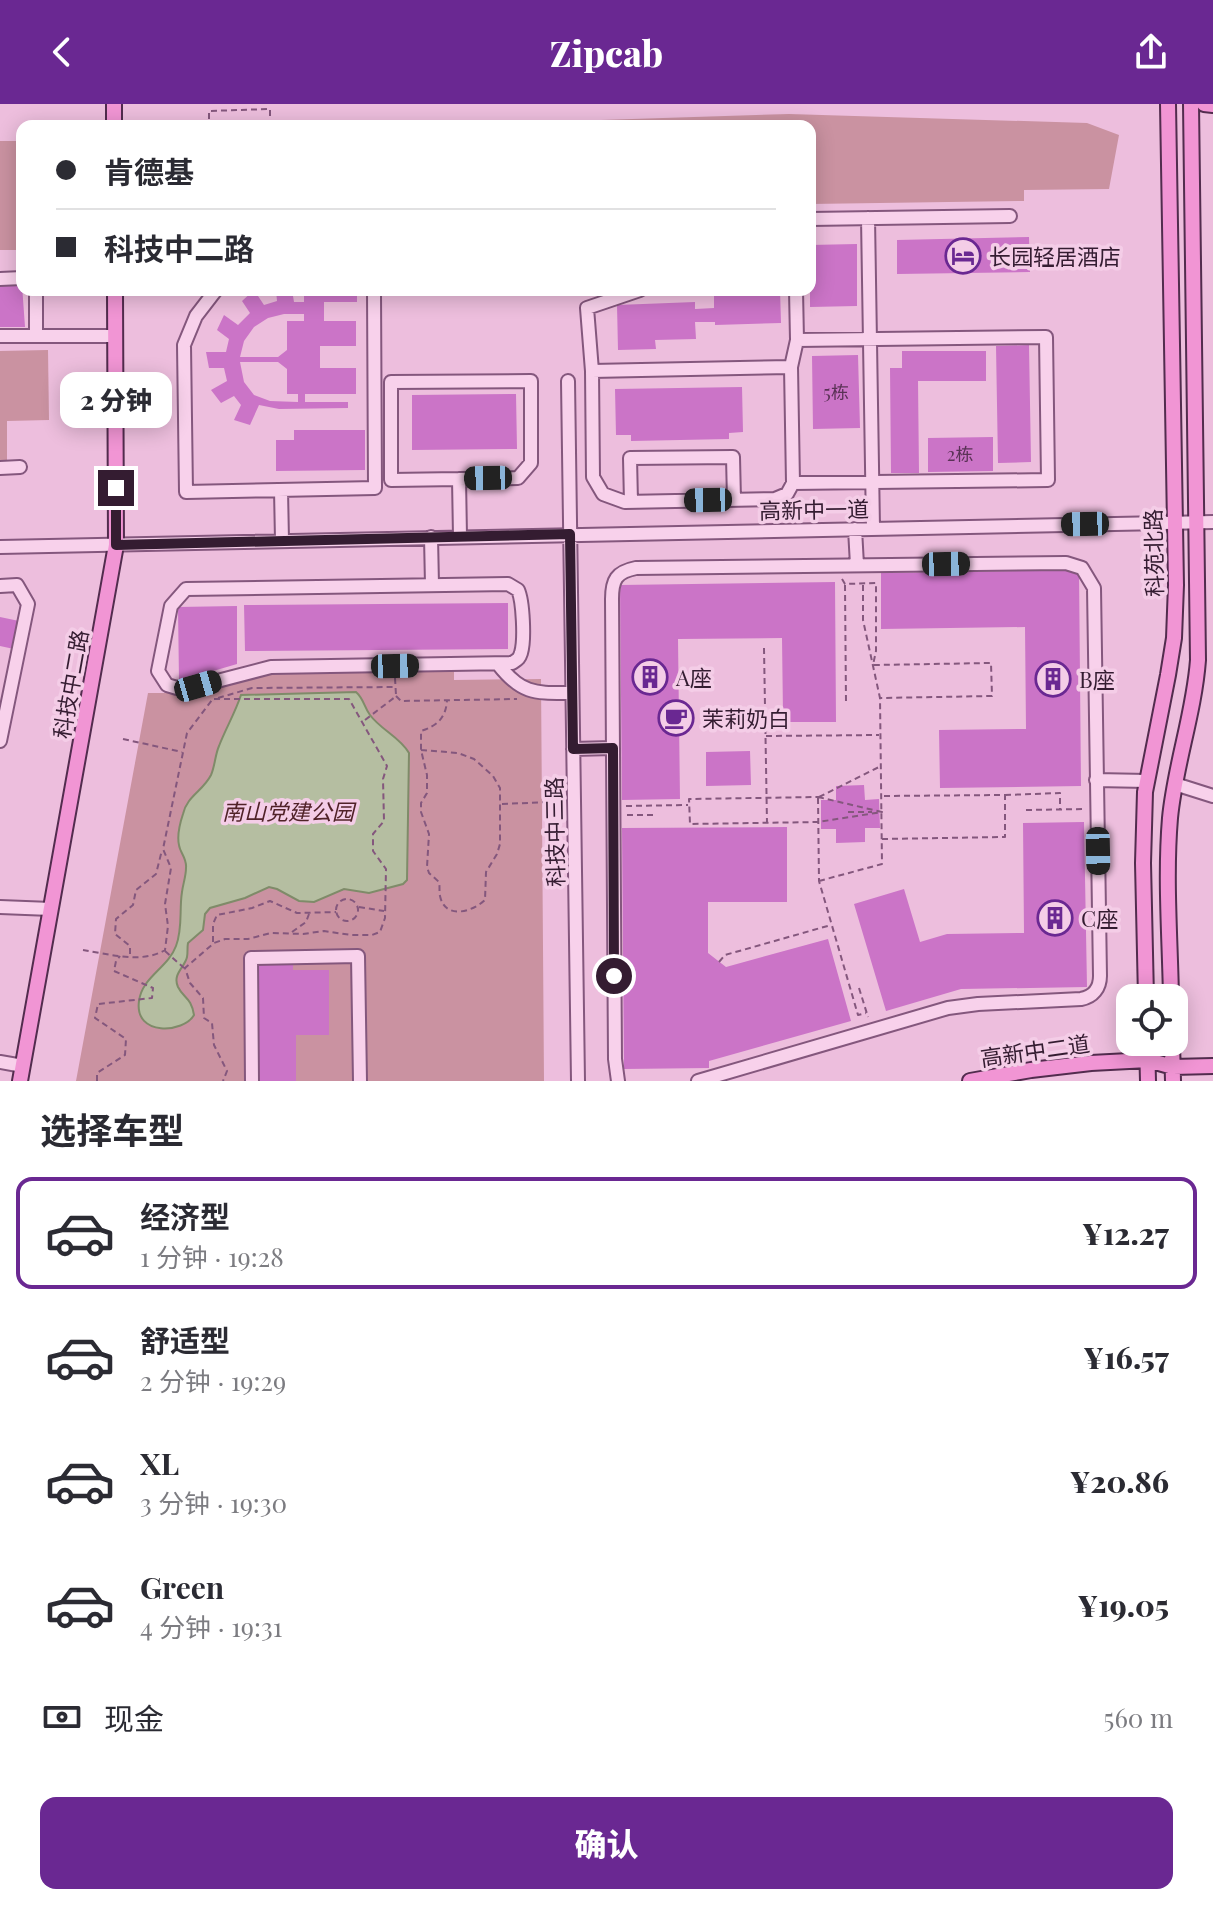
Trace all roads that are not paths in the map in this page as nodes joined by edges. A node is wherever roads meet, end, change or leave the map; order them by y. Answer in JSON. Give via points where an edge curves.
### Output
{"nodes":[{"id":1,"x":1168,"y":104,"type":"edge"},
{"id":2,"x":1191,"y":104,"type":"edge"},
{"id":3,"x":1204,"y":104,"type":"edge"},
{"id":4,"x":1213,"y":105,"type":"edge"},
{"id":5,"x":1010,"y":216,"type":"dead end"},
{"id":6,"x":868,"y":218,"type":"junction"},
{"id":7,"x":816,"y":219,"type":"edge"},
{"id":8,"x":36,"y":296,"type":"edge"},
{"id":9,"x":115,"y":296,"type":"edge"},
{"id":10,"x":211,"y":296,"type":"edge"},
{"id":11,"x":374,"y":296,"type":"edge"},
{"id":12,"x":622,"y":296,"type":"edge"},
{"id":13,"x":796,"y":296,"type":"edge"},
{"id":14,"x":0,"y":336,"type":"edge"},
{"id":15,"x":36,"y":336,"type":"junction"},
{"id":16,"x":116,"y":336,"type":"junction"},
{"id":17,"x":870,"y":339,"type":"junction"},
{"id":18,"x":797,"y":340,"type":"junction"},
{"id":19,"x":791,"y":367,"type":"junction"},
{"id":20,"x":592,"y":371,"type":"junction"},
{"id":21,"x":568,"y":381,"type":"dead end"},
{"id":22,"x":20,"y":467,"type":"dead end"},
{"id":23,"x":0,"y":468,"type":"edge"},
{"id":24,"x":459,"y":479,"type":"junction"},
{"id":25,"x":872,"y":482,"type":"junction"},
{"id":26,"x":793,"y":483,"type":"junction"},
{"id":27,"x":281,"y":490,"type":"junction"},
{"id":28,"x":734,"y":500,"type":"junction"},
{"id":29,"x":631,"y":502,"type":"junction"},
{"id":30,"x":1175,"y":522,"type":"junction"},
{"id":31,"x":1196,"y":522,"type":"junction"},
{"id":32,"x":1213,"y":522,"type":"edge"},
{"id":33,"x":873,"y":528,"type":"junction"},
{"id":34,"x":855,"y":529,"type":"junction"},
{"id":35,"x":570,"y":534,"type":"junction"},
{"id":36,"x":460,"y":536,"type":"junction"},
{"id":37,"x":431,"y":537,"type":"junction"},
{"id":38,"x":282,"y":540,"type":"junction"},
{"id":39,"x":116,"y":545,"type":"junction"},
{"id":40,"x":0,"y":547,"type":"edge"},
{"id":41,"x":857,"y":565,"type":"junction"},
{"id":42,"x":432,"y":585,"type":"junction"},
{"id":43,"x":0,"y":586,"type":"edge"},
{"id":44,"x":0,"y":661,"type":"edge"},
{"id":45,"x":14,"y":663,"type":"junction"},
{"id":46,"x":498,"y":664,"type":"junction"},
{"id":47,"x":572,"y":693,"type":"junction"},
{"id":48,"x":0,"y":741,"type":"edge"},
{"id":49,"x":613,"y":748,"type":"junction"},
{"id":50,"x":573,"y":749,"type":"junction"},
{"id":51,"x":1096,"y":780,"type":"junction"},
{"id":52,"x":1147,"y":781,"type":"junction"},
{"id":53,"x":1175,"y":784,"type":"junction"},
{"id":54,"x":1213,"y":796,"type":"edge"},
{"id":55,"x":0,"y":907,"type":"edge"},
{"id":56,"x":51,"y":909,"type":"junction"},
{"id":57,"x":1146,"y":984,"type":"edge"},
{"id":58,"x":1171,"y":984,"type":"edge"},
{"id":59,"x":1148,"y":1056,"type":"edge"},
{"id":60,"x":1148,"y":1060,"type":"junction"},
{"id":61,"x":0,"y":1062,"type":"edge"},
{"id":62,"x":1213,"y":1066,"type":"edge"},
{"id":63,"x":21,"y":1074,"type":"edge"},
{"id":64,"x":1173,"y":1074,"type":"edge"},
{"id":65,"x":736,"y":1076,"type":"edge"},
{"id":66,"x":252,"y":1081,"type":"edge"},
{"id":67,"x":360,"y":1081,"type":"edge"},
{"id":68,"x":578,"y":1081,"type":"edge"},
{"id":69,"x":618,"y":1081,"type":"edge"},
{"id":70,"x":698,"y":1081,"type":"edge"},
{"id":71,"x":970,"y":1081,"type":"edge"},
{"id":72,"x":1149,"y":1081,"type":"edge"}],
"edges":[{"from":1,"to":30,"type":"main road","name":"科苑北路"},
{"from":2,"to":31,"type":"main road","name":"科苑北路"},
{"from":3,"to":4,"type":"main road"},
{"from":5,"to":6,"type":"street"},
{"from":6,"to":7,"type":"street"},
{"from":6,"to":17,"type":"street"},
{"from":8,"to":15,"type":"street"},
{"from":9,"to":16,"type":"main road","name":"科技中二路"},
{"from":10,"to":27,"type":"street","via":[[184,345],[186,492]]},
{"from":11,"to":27,"type":"street","via":[[375,488]]},
{"from":12,"to":20,"type":"street","via":[[587,308]]},
{"from":13,"to":18,"type":"street"},
{"from":14,"to":15,"type":"street"},
{"from":15,"to":16,"type":"street"},
{"from":16,"to":39,"type":"main road","name":"科技中二路"},
{"from":17,"to":18,"type":"street"},
{"from":17,"to":25,"type":"street"},
{"from":17,"to":25,"type":"street","via":[[1046,337],[1048,480]]},
{"from":18,"to":19,"type":"street"},
{"from":19,"to":20,"type":"street"},
{"from":19,"to":26,"type":"street"},
{"from":20,"to":29,"type":"street","via":[[595,484],[609,498]]},
{"from":21,"to":35,"type":"street","name":"科技中三路"},
{"from":22,"to":23,"type":"street"},
{"from":24,"to":24,"type":"street","via":[[391,480],[391,382],[531,381],[531,463],[518,478]]},
{"from":24,"to":36,"type":"street"},
{"from":25,"to":26,"type":"street"},
{"from":25,"to":33,"type":"street"},
{"from":26,"to":28,"type":"street","via":[[781,498]]},
{"from":27,"to":38,"type":"street"},
{"from":28,"to":29,"type":"street"},
{"from":28,"to":29,"type":"street","via":[[733,457],[630,458]]},
{"from":30,"to":31,"type":"street","name":"高新中一道"},
{"from":30,"to":33,"type":"street","name":"高新中一道"},
{"from":30,"to":52,"type":"main road","name":"科苑北路","via":[[1174,638]]},
{"from":31,"to":32,"type":"street","name":"高新中一道"},
{"from":31,"to":53,"type":"main road","name":"科苑北路","via":[[1196,692]]},
{"from":33,"to":34,"type":"street","name":"高新中一道"},
{"from":34,"to":35,"type":"street","name":"高新中一道"},
{"from":34,"to":41,"type":"street"},
{"from":35,"to":36,"type":"street","name":"高新中一道"},
{"from":35,"to":47,"type":"street","name":"科技中三路"},
{"from":36,"to":37,"type":"street","name":"高新中一道"},
{"from":37,"to":38,"type":"street","name":"高新中一道"},
{"from":37,"to":42,"type":"street"},
{"from":38,"to":39,"type":"street","name":"高新中一道"},
{"from":39,"to":40,"type":"street","name":"高新中一道"},
{"from":39,"to":56,"type":"main road","name":"科技中二路"},
{"from":41,"to":49,"type":"street","via":[[636,568],[619,573],[612,588]]},
{"from":41,"to":51,"type":"street","via":[[1066,563],[1082,568],[1094,588]]},
{"from":42,"to":46,"type":"street","via":[[502,583],[518,590],[521,654],[512,663]]},
{"from":42,"to":46,"type":"street","via":[[186,589],[171,606],[158,671],[167,685],[184,688],[271,667]]},
{"from":43,"to":45,"type":"street","via":[[17,585],[28,604]]},
{"from":44,"to":45,"type":"street"},
{"from":45,"to":48,"type":"street"},
{"from":46,"to":47,"type":"street","via":[[529,692]]},
{"from":47,"to":50,"type":"street","name":"科技中三路"},
{"from":49,"to":50,"type":"street"},
{"from":49,"to":69,"type":"street"},
{"from":50,"to":68,"type":"street","name":"科技中三路"},
{"from":51,"to":52,"type":"street"},
{"from":51,"to":65,"type":"street","via":[[1100,983],[1094,993],[1081,999],[962,1005]]},
{"from":52,"to":57,"type":"main road","name":"科苑北路"},
{"from":53,"to":54,"type":"street"},
{"from":53,"to":58,"type":"main road","name":"科苑北路","via":[[1169,846]]},
{"from":55,"to":56,"type":"street"},
{"from":56,"to":63,"type":"main road","name":"科技中二路"},
{"from":59,"to":60,"type":"main road"},
{"from":60,"to":64,"type":"main road","name":"高新中二道"},
{"from":60,"to":71,"type":"main road","name":"高新中二道"},
{"from":60,"to":72,"type":"main road"},
{"from":61,"to":63,"type":"street"},
{"from":62,"to":64,"type":"main road"},
{"from":64,"to":72,"type":"main road"},
{"from":65,"to":70,"type":"street"},
{"from":66,"to":67,"type":"street","via":[[251,958],[358,956]]}]}
